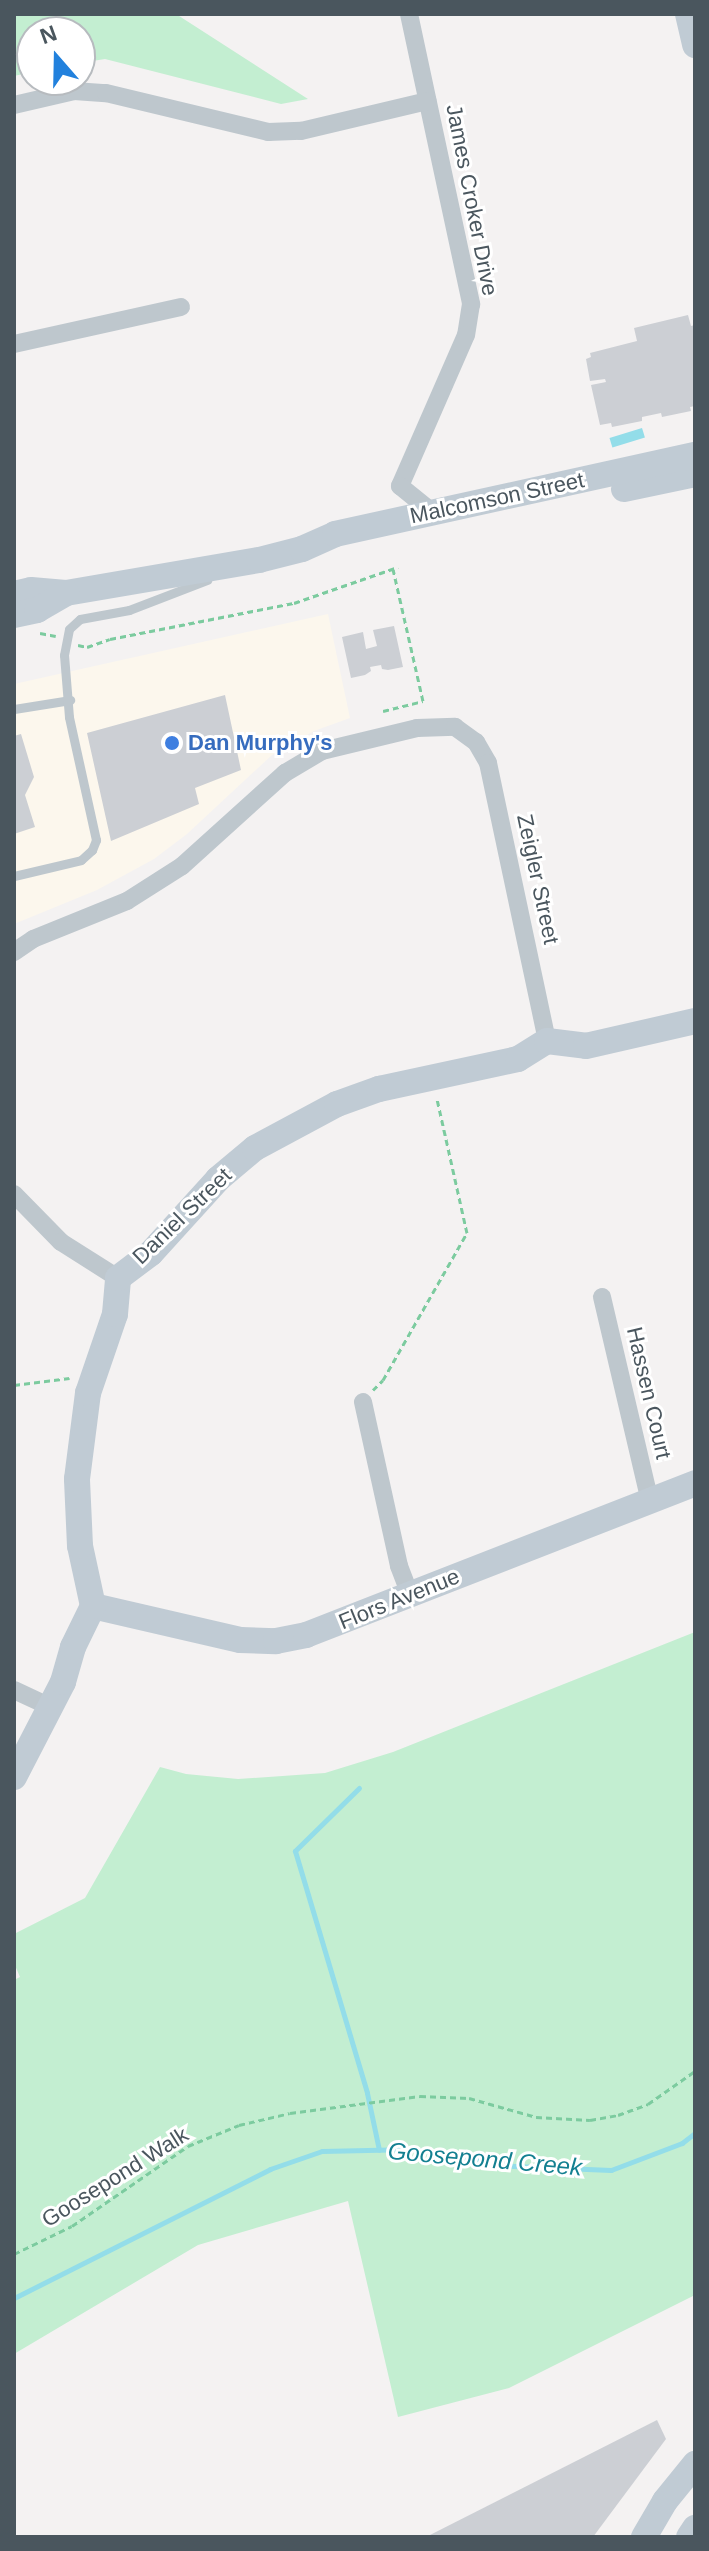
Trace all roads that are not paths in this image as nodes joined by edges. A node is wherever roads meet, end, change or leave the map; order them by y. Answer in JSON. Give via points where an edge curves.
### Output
{"nodes":[{"id":1,"x":409,"y":14,"type":"edge"},
{"id":2,"x":688,"y":14,"type":"edge"},
{"id":3,"x":695,"y":45,"type":"edge"},
{"id":4,"x":428,"y":101,"type":"junction"},
{"id":5,"x":14,"y":105,"type":"edge"},
{"id":6,"x":181,"y":307,"type":"dead end"},
{"id":7,"x":14,"y":344,"type":"edge"},
{"id":8,"x":695,"y":455,"type":"edge"},
{"id":9,"x":695,"y":474,"type":"edge"},
{"id":10,"x":432,"y":512,"type":"junction"},
{"id":11,"x":302,"y":549,"type":"junction"},
{"id":12,"x":259,"y":560,"type":"junction"},
{"id":13,"x":66,"y":593,"type":"junction"},
{"id":14,"x":14,"y":594,"type":"edge"},
{"id":15,"x":14,"y":615,"type":"edge"},
{"id":16,"x":70,"y":700,"type":"junction"},
{"id":17,"x":14,"y":709,"type":"edge"},
{"id":18,"x":14,"y":876,"type":"edge"},
{"id":19,"x":14,"y":952,"type":"edge"},
{"id":20,"x":695,"y":1021,"type":"edge"},
{"id":21,"x":547,"y":1041,"type":"junction"},
{"id":22,"x":14,"y":1194,"type":"edge"},
{"id":23,"x":118,"y":1278,"type":"junction"},
{"id":24,"x":602,"y":1297,"type":"dead end"},
{"id":25,"x":363,"y":1402,"type":"road end"},
{"id":26,"x":695,"y":1483,"type":"edge"},
{"id":27,"x":650,"y":1501,"type":"junction"},
{"id":28,"x":410,"y":1595,"type":"junction"},
{"id":29,"x":93,"y":1606,"type":"junction"},
{"id":30,"x":14,"y":1690,"type":"edge"},
{"id":31,"x":50,"y":1707,"type":"junction"},
{"id":32,"x":14,"y":1777,"type":"edge"},
{"id":33,"x":695,"y":2464,"type":"edge"},
{"id":34,"x":695,"y":2528,"type":"edge"},
{"id":35,"x":644,"y":2537,"type":"edge"},
{"id":36,"x":689,"y":2537,"type":"edge"}],
"edges":[{"from":1,"to":4,"type":"street","name":"James Croker Drive"},
{"from":2,"to":3,"type":"street"},
{"from":4,"to":5,"type":"street","via":[[301,131],[268,132],[106,93],[74,91]]},
{"from":4,"to":10,"type":"street","name":"James Croker Drive","via":[[471,304],[466,335],[400,486]]},
{"from":6,"to":7,"type":"street"},
{"from":8,"to":10,"type":"street","name":"Malcomson Street"},
{"from":9,"to":11,"type":"street","name":"Malcomson Street","via":[[342,547]]},
{"from":10,"to":11,"type":"street","name":"Malcomson Street","via":[[335,534]]},
{"from":11,"to":12,"type":"street","name":"Malcomson Street"},
{"from":12,"to":13,"type":"street","name":"Malcomson Street"},
{"from":12,"to":16,"type":"lane","via":[[129,610],[80,619],[65,642]]},
{"from":13,"to":14,"type":"street","name":"Malcomson Street"},
{"from":13,"to":15,"type":"street","name":"Malcomson Street","via":[[37,610]]},
{"from":16,"to":17,"type":"lane"},
{"from":16,"to":18,"type":"lane","via":[[69,717],[96,840],[81,860]]},
{"from":19,"to":21,"type":"street","name":"Zeigler Street","via":[[33,939],[127,901],[182,866],[285,773],[322,751],[441,725],[468,733],[488,763]]},
{"from":20,"to":21,"type":"street","via":[[586,1046]]},
{"from":21,"to":23,"type":"street","name":"Daniel Street","via":[[518,1059],[379,1089],[337,1104],[255,1148],[218,1179],[151,1253]]},
{"from":22,"to":23,"type":"street","via":[[61,1242]]},
{"from":23,"to":29,"type":"street","name":"Daniel Street","via":[[115,1314],[92,1380],[77,1479],[80,1546]]},
{"from":24,"to":27,"type":"street","name":"Hassen Court"},
{"from":25,"to":28,"type":"street"},
{"from":26,"to":27,"type":"street","name":"Flors Avenue"},
{"from":27,"to":28,"type":"street","name":"Flors Avenue"},
{"from":28,"to":29,"type":"street","name":"Flors Avenue","via":[[306,1635],[276,1641],[211,1634]]},
{"from":29,"to":31,"type":"street"},
{"from":30,"to":31,"type":"street"},
{"from":31,"to":32,"type":"street"},
{"from":33,"to":35,"type":"street"},
{"from":34,"to":36,"type":"street"}]}
